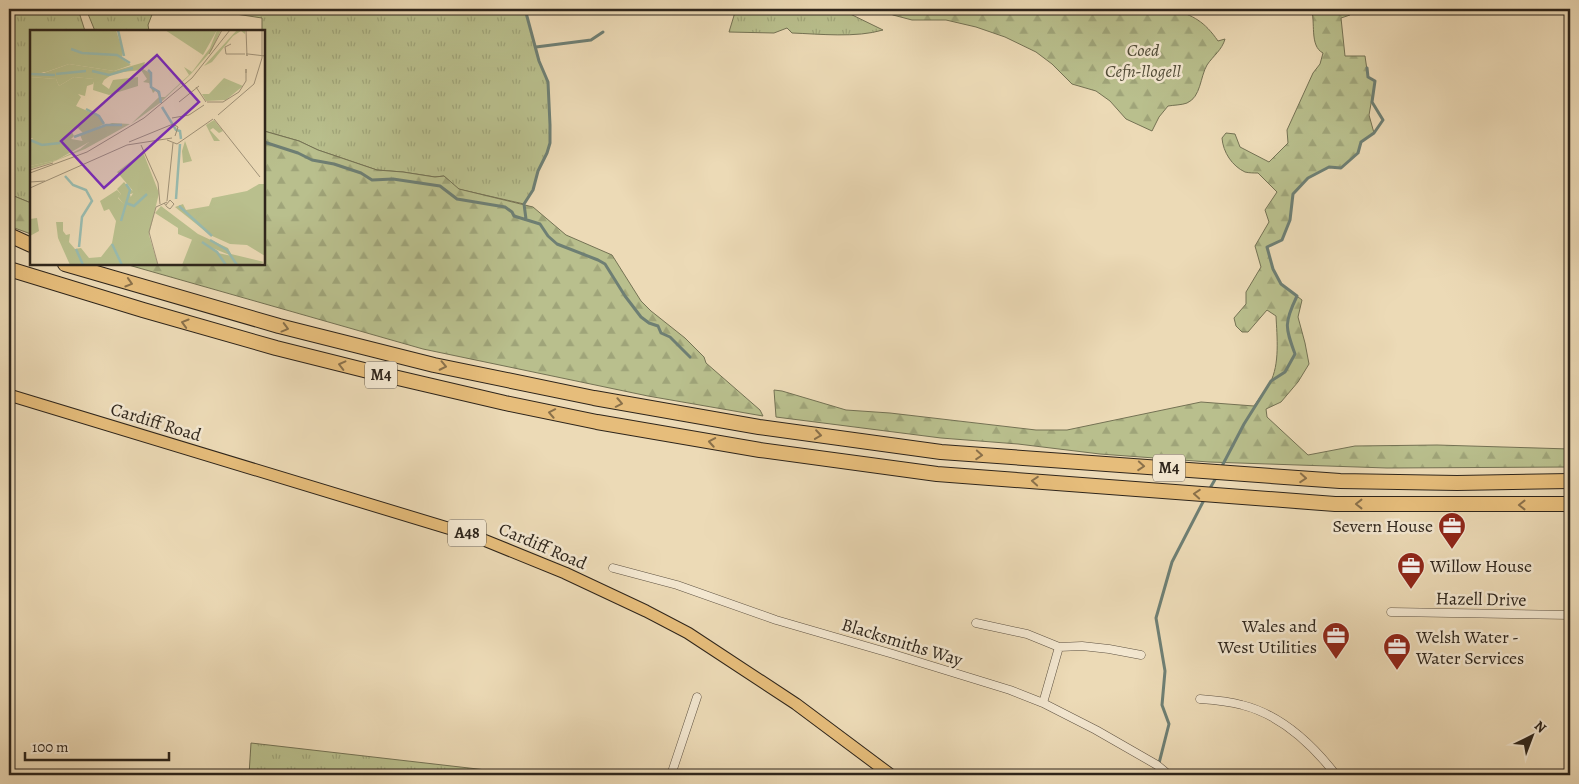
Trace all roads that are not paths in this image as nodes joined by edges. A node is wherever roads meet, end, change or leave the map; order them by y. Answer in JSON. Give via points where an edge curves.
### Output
{"nodes":[{"id":1,"x":9,"y":235,"type":"edge"},
{"id":2,"x":9,"y":245,"type":"edge"},
{"id":3,"x":30,"y":245,"type":"edge"},
{"id":4,"x":30,"y":252,"type":"edge"},
{"id":5,"x":68,"y":265,"type":"edge"},
{"id":6,"x":74,"y":265,"type":"edge"},
{"id":7,"x":9,"y":268,"type":"edge"},
{"id":8,"x":86,"y":270,"type":"junction"},
{"id":9,"x":9,"y":395,"type":"edge"},
{"id":10,"x":1570,"y":481,"type":"edge"},
{"id":11,"x":1570,"y":504,"type":"edge"},
{"id":12,"x":613,"y":568,"type":"dead end"},
{"id":13,"x":1392,"y":612,"type":"dead end"},
{"id":14,"x":1570,"y":615,"type":"edge"},
{"id":15,"x":976,"y":623,"type":"dead end"},
{"id":16,"x":1059,"y":647,"type":"junction"},
{"id":17,"x":1141,"y":655,"type":"dead end"},
{"id":18,"x":697,"y":697,"type":"dead end"},
{"id":19,"x":1200,"y":699,"type":"dead end"},
{"id":20,"x":1043,"y":703,"type":"junction"},
{"id":21,"x":887,"y":773,"type":"edge"},
{"id":22,"x":671,"y":775,"type":"edge"},
{"id":23,"x":1169,"y":775,"type":"edge"},
{"id":24,"x":1336,"y":775,"type":"edge"}],
"edges":[{"from":1,"to":3,"type":"highway"},
{"from":2,"to":4,"type":"highway"},
{"from":5,"to":8,"type":"highway","number":"M4"},
{"from":6,"to":8,"type":"highway"},
{"from":11,"to":7,"type":"highway","number":"M4","one_way":true,"via":[[1335,504],[937,474],[765,450],[579,418],[368,372],[152,313]]},
{"from":8,"to":10,"type":"highway","number":"M4","one_way":true,"via":[[279,326],[434,364],[594,398],[764,428],[941,452],[1340,481]]},
{"from":9,"to":21,"type":"main road","name":"Cardiff Road","number":"A48","via":[[474,536],[565,573],[688,633],[796,704]]},
{"from":12,"to":20,"type":"street","name":"Blacksmiths Way","via":[[677,585],[776,620],[1010,690]]},
{"from":13,"to":14,"type":"street","name":"Hazell Drive"},
{"from":15,"to":16,"type":"street","via":[[1027,634]]},
{"from":16,"to":17,"type":"street","via":[[1082,646]]},
{"from":16,"to":20,"type":"street"},
{"from":18,"to":22,"type":"street"},
{"from":19,"to":24,"type":"street","via":[[1244,705],[1268,715],[1299,735]]},
{"from":20,"to":23,"type":"street","name":"Blacksmiths Way","via":[[1096,730]]}]}
